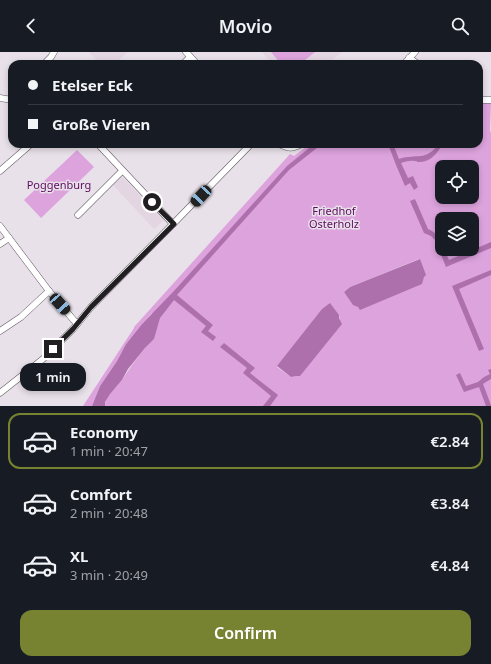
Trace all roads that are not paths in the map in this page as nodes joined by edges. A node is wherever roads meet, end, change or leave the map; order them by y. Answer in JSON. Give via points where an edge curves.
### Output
{"nodes":[{"id":1,"x":54,"y":52,"type":"edge"},
{"id":2,"x":415,"y":52,"type":"edge"},
{"id":3,"x":409,"y":58,"type":"joint"},
{"id":4,"x":48,"y":60,"type":"edge"},
{"id":5,"x":412,"y":60,"type":"edge"},
{"id":6,"x":26,"y":148,"type":"edge"},
{"id":7,"x":102,"y":148,"type":"edge"},
{"id":8,"x":247,"y":148,"type":"edge"},
{"id":9,"x":0,"y":171,"type":"edge"},
{"id":10,"x":122,"y":171,"type":"junction"},
{"id":11,"x":78,"y":215,"type":"dead end"},
{"id":12,"x":174,"y":224,"type":"junction"},
{"id":13,"x":0,"y":226,"type":"edge"},
{"id":14,"x":9,"y":238,"type":"junction"},
{"id":15,"x":0,"y":244,"type":"edge"},
{"id":16,"x":49,"y":291,"type":"junction"},
{"id":17,"x":77,"y":324,"type":"junction"},
{"id":18,"x":0,"y":331,"type":"edge"},
{"id":19,"x":0,"y":393,"type":"edge"}],
"edges":[{"from":1,"to":4,"type":"street"},
{"from":2,"to":3,"type":"street"},
{"from":3,"to":5,"type":"street"},
{"from":6,"to":9,"type":"street"},
{"from":7,"to":10,"type":"street"},
{"from":8,"to":12,"type":"street"},
{"from":10,"to":11,"type":"street"},
{"from":10,"to":12,"type":"street"},
{"from":12,"to":17,"type":"street"},
{"from":13,"to":14,"type":"street"},
{"from":14,"to":15,"type":"street"},
{"from":14,"to":16,"type":"street"},
{"from":16,"to":17,"type":"street"},
{"from":16,"to":18,"type":"street","via":[[21,317]]},
{"from":17,"to":19,"type":"street","via":[[43,359]]}]}
